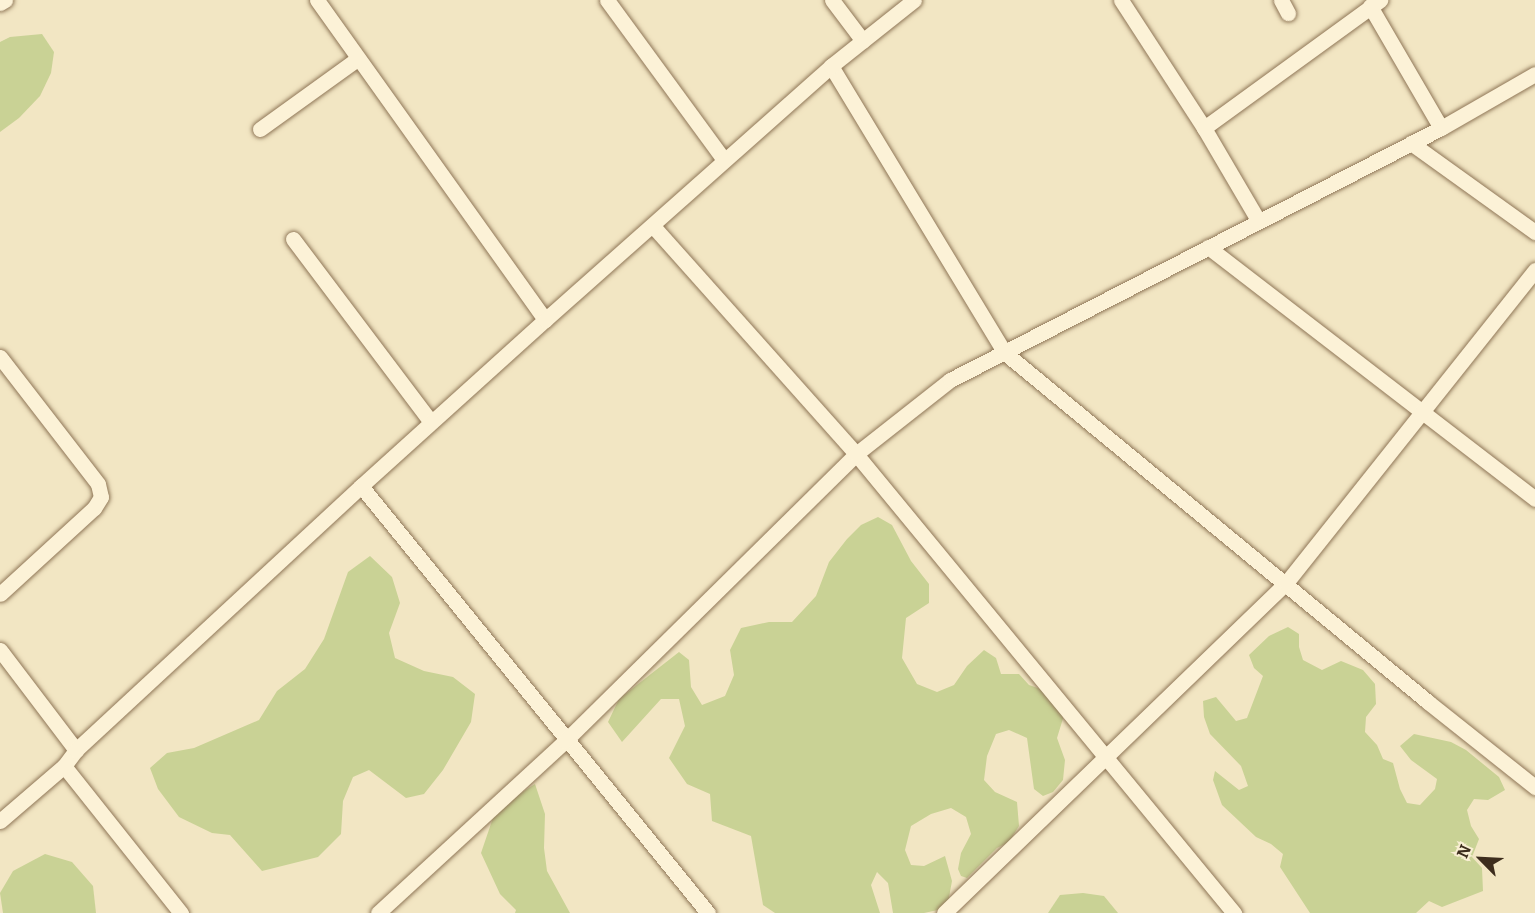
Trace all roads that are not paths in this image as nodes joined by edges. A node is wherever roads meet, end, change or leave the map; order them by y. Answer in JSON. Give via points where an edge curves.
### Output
{"nodes":[{"id":1,"x":5,"y":0,"type":"edge"},
{"id":2,"x":317,"y":0,"type":"edge"},
{"id":3,"x":607,"y":0,"type":"edge"},
{"id":4,"x":832,"y":0,"type":"edge"},
{"id":5,"x":914,"y":0,"type":"edge"},
{"id":6,"x":1121,"y":0,"type":"edge"},
{"id":7,"x":0,"y":3,"type":"edge"},
{"id":8,"x":1375,"y":3,"type":"edge"},
{"id":9,"x":864,"y":41,"type":"junction"},
{"id":10,"x":357,"y":59,"type":"junction"},
{"id":11,"x":831,"y":66,"type":"junction"},
{"id":12,"x":1535,"y":74,"type":"edge"},
{"id":13,"x":1204,"y":128,"type":"junction"},
{"id":14,"x":1441,"y":128,"type":"junction"},
{"id":15,"x":260,"y":129,"type":"dead end"},
{"id":16,"x":1411,"y":143,"type":"junction"},
{"id":17,"x":724,"y":160,"type":"junction"},
{"id":18,"x":1258,"y":220,"type":"junction"},
{"id":19,"x":653,"y":226,"type":"junction"},
{"id":20,"x":1535,"y":232,"type":"edge"},
{"id":21,"x":293,"y":239,"type":"dead end"},
{"id":22,"x":1208,"y":247,"type":"junction"},
{"id":23,"x":1535,"y":270,"type":"edge"},
{"id":24,"x":545,"y":320,"type":"junction"},
{"id":25,"x":1005,"y":353,"type":"junction"},
{"id":26,"x":0,"y":357,"type":"edge"},
{"id":27,"x":1422,"y":414,"type":"junction"},
{"id":28,"x":431,"y":422,"type":"junction"},
{"id":29,"x":856,"y":454,"type":"junction"},
{"id":30,"x":361,"y":486,"type":"junction"},
{"id":31,"x":1535,"y":500,"type":"edge"},
{"id":32,"x":1286,"y":583,"type":"junction"},
{"id":33,"x":0,"y":594,"type":"edge"},
{"id":34,"x":0,"y":650,"type":"edge"},
{"id":35,"x":566,"y":741,"type":"junction"},
{"id":36,"x":76,"y":750,"type":"junction"},
{"id":37,"x":1106,"y":756,"type":"junction"},
{"id":38,"x":63,"y":766,"type":"junction"},
{"id":39,"x":1535,"y":787,"type":"edge"},
{"id":40,"x":0,"y":821,"type":"edge"},
{"id":41,"x":182,"y":913,"type":"edge"},
{"id":42,"x":378,"y":913,"type":"edge"},
{"id":43,"x":708,"y":913,"type":"edge"},
{"id":44,"x":944,"y":913,"type":"edge"},
{"id":45,"x":1234,"y":913,"type":"edge"}],
"edges":[{"from":1,"to":7,"type":"street"},
{"from":2,"to":10,"type":"street"},
{"from":3,"to":17,"type":"street"},
{"from":4,"to":9,"type":"street"},
{"from":5,"to":9,"type":"street"},
{"from":6,"to":13,"type":"street"},
{"from":8,"to":13,"type":"street"},
{"from":8,"to":14,"type":"street"},
{"from":9,"to":11,"type":"street"},
{"from":10,"to":15,"type":"street"},
{"from":10,"to":24,"type":"street"},
{"from":11,"to":17,"type":"street"},
{"from":11,"to":25,"type":"street"},
{"from":12,"to":14,"type":"street"},
{"from":13,"to":18,"type":"street"},
{"from":14,"to":16,"type":"street"},
{"from":16,"to":18,"type":"street"},
{"from":16,"to":20,"type":"street"},
{"from":17,"to":19,"type":"street"},
{"from":18,"to":22,"type":"street"},
{"from":19,"to":24,"type":"street"},
{"from":19,"to":29,"type":"street"},
{"from":21,"to":28,"type":"street"},
{"from":22,"to":25,"type":"street"},
{"from":22,"to":27,"type":"street"},
{"from":23,"to":27,"type":"street"},
{"from":24,"to":28,"type":"street"},
{"from":25,"to":29,"type":"street","via":[[950,380]]},
{"from":25,"to":32,"type":"street"},
{"from":26,"to":33,"type":"street","via":[[98,484],[101,497],[94,508]]},
{"from":27,"to":31,"type":"street"},
{"from":27,"to":32,"type":"street"},
{"from":28,"to":30,"type":"street"},
{"from":29,"to":35,"type":"street"},
{"from":29,"to":37,"type":"street"},
{"from":30,"to":35,"type":"street"},
{"from":30,"to":36,"type":"street"},
{"from":32,"to":37,"type":"street"},
{"from":32,"to":39,"type":"street"},
{"from":34,"to":36,"type":"street"},
{"from":35,"to":42,"type":"street"},
{"from":35,"to":43,"type":"street"},
{"from":36,"to":38,"type":"street"},
{"from":37,"to":44,"type":"street"},
{"from":37,"to":45,"type":"street"},
{"from":38,"to":40,"type":"street"},
{"from":38,"to":41,"type":"street"}]}
